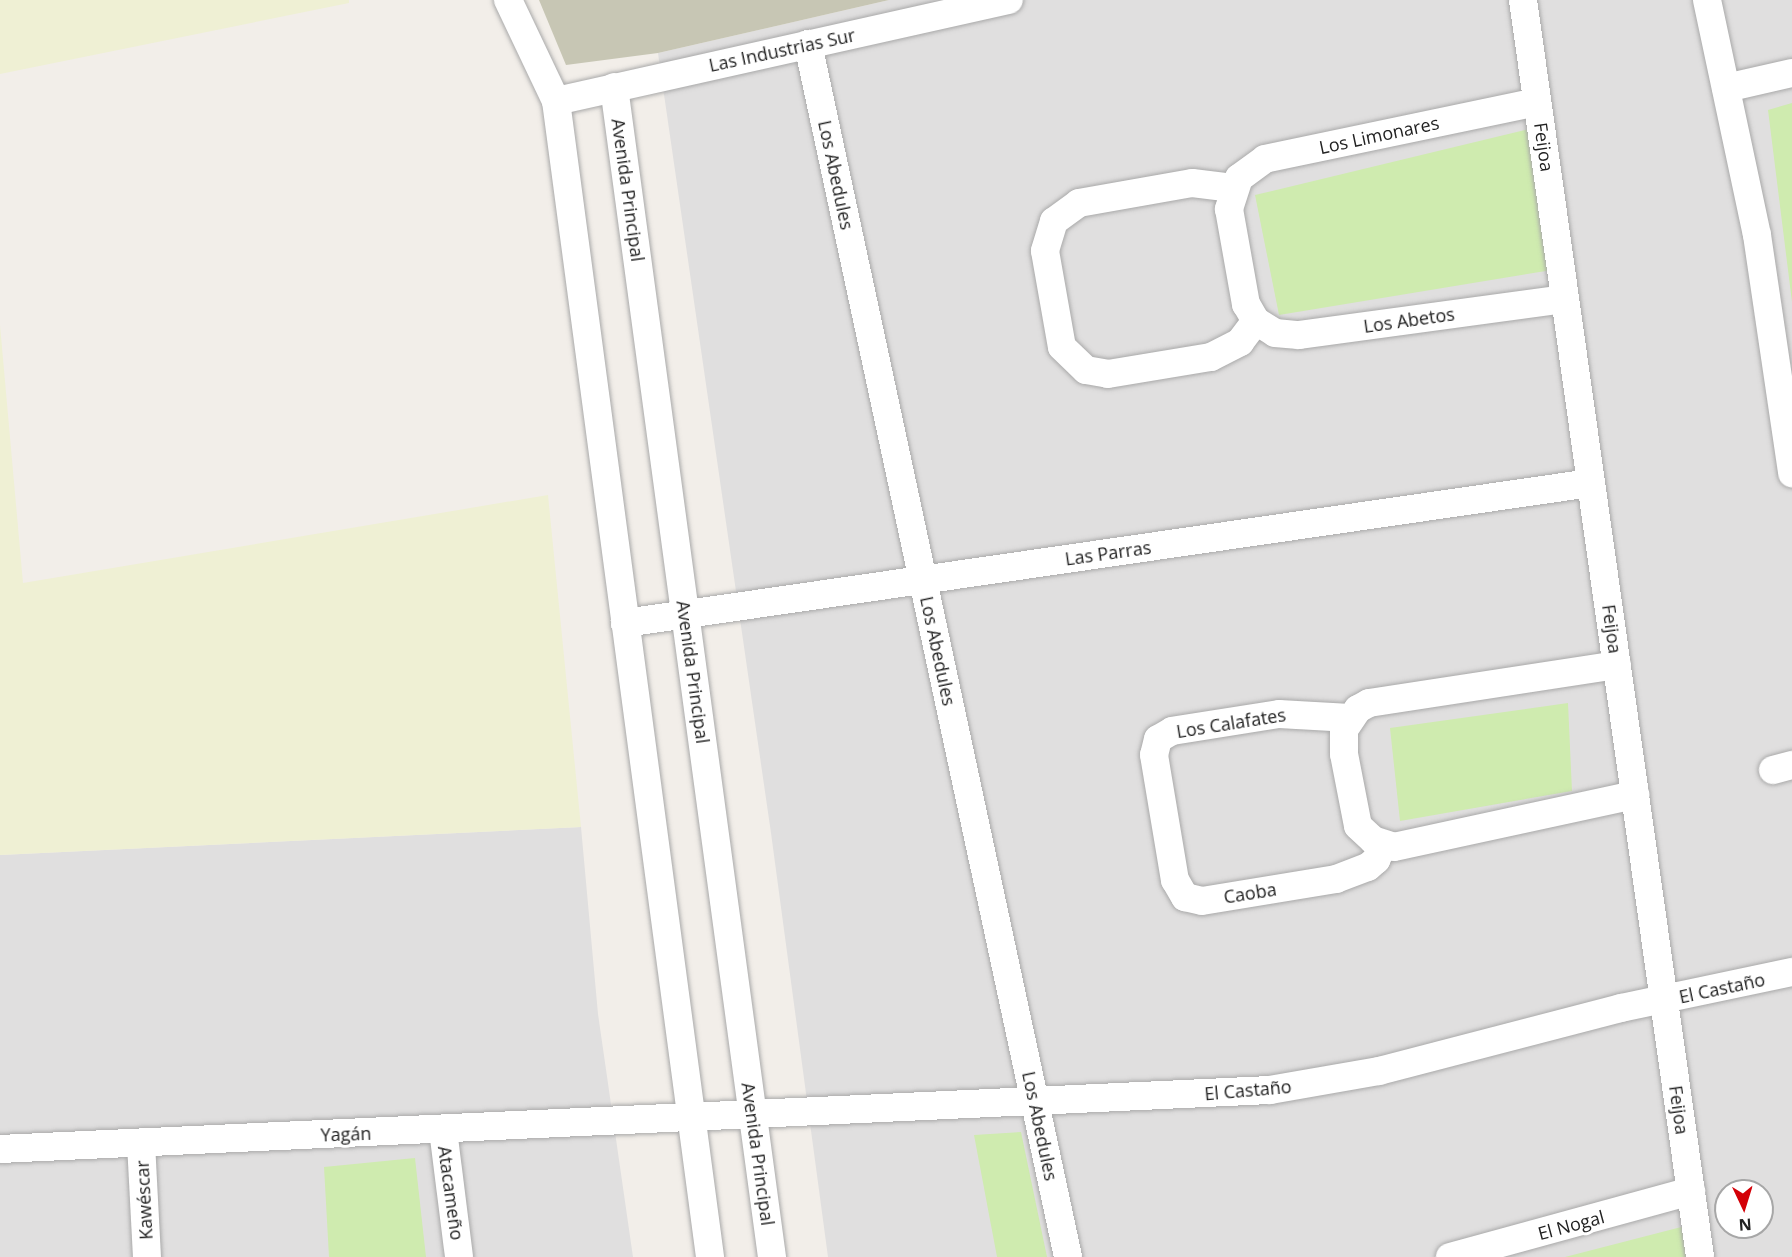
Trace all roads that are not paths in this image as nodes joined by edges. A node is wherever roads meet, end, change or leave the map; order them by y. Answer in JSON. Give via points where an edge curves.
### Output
{"nodes":[{"id":1,"x":508,"y":0,"type":"edge"},
{"id":2,"x":1009,"y":0,"type":"edge"},
{"id":3,"x":1523,"y":0,"type":"edge"},
{"id":4,"x":1707,"y":0,"type":"edge"},
{"id":5,"x":808,"y":44,"type":"junction"},
{"id":6,"x":1792,"y":73,"type":"edge"},
{"id":7,"x":614,"y":87,"type":"junction"},
{"id":8,"x":1726,"y":88,"type":"junction"},
{"id":9,"x":556,"y":101,"type":"junction"},
{"id":10,"x":1537,"y":102,"type":"junction"},
{"id":11,"x":1233,"y":188,"type":"junction"},
{"id":12,"x":1565,"y":299,"type":"junction"},
{"id":13,"x":1256,"y":321,"type":"junction"},
{"id":14,"x":1782,"y":335,"type":"edge"},
{"id":15,"x":1792,"y":473,"type":"edge"},
{"id":16,"x":1591,"y":483,"type":"junction"},
{"id":17,"x":923,"y":579,"type":"junction"},
{"id":18,"x":685,"y":614,"type":"junction"},
{"id":19,"x":625,"y":623,"type":"junction"},
{"id":20,"x":1617,"y":665,"type":"junction"},
{"id":21,"x":1350,"y":718,"type":"junction"},
{"id":22,"x":1635,"y":795,"type":"junction"},
{"id":23,"x":1165,"y":818,"type":"joint"},
{"id":24,"x":1383,"y":845,"type":"junction"},
{"id":25,"x":1792,"y":972,"type":"edge"},
{"id":26,"x":1664,"y":1000,"type":"junction"},
{"id":27,"x":1035,"y":1102,"type":"junction"},
{"id":28,"x":752,"y":1113,"type":"junction"},
{"id":29,"x":691,"y":1118,"type":"junction"},
{"id":30,"x":443,"y":1130,"type":"junction"},
{"id":31,"x":141,"y":1143,"type":"junction"},
{"id":32,"x":0,"y":1149,"type":"edge"},
{"id":33,"x":1691,"y":1191,"type":"junction"},
{"id":34,"x":147,"y":1257,"type":"edge"},
{"id":35,"x":459,"y":1257,"type":"edge"},
{"id":36,"x":710,"y":1257,"type":"edge"},
{"id":37,"x":772,"y":1257,"type":"edge"},
{"id":38,"x":1068,"y":1257,"type":"edge"},
{"id":39,"x":1450,"y":1257,"type":"edge"},
{"id":40,"x":1700,"y":1257,"type":"edge"}],
"edges":[{"from":1,"to":9,"type":"street"},
{"from":2,"to":5,"type":"street","name":"Las Industrias Sur"},
{"from":3,"to":10,"type":"street","name":"Feijoa"},
{"from":4,"to":8,"type":"street"},
{"from":5,"to":7,"type":"street","name":"Las Industrias Sur"},
{"from":5,"to":17,"type":"street","name":"Los Abedules"},
{"from":6,"to":8,"type":"street"},
{"from":7,"to":9,"type":"street","name":"Las Industrias Sur"},
{"from":7,"to":18,"type":"street","name":"Avenida Principal"},
{"from":8,"to":14,"type":"street"},
{"from":9,"to":19,"type":"street"},
{"from":10,"to":11,"type":"street","name":"Los Limonares","via":[[1265,159],[1246,169]]},
{"from":10,"to":12,"type":"street","name":"Feijoa"},
{"from":11,"to":13,"type":"street","via":[[1229,210],[1246,303]]},
{"from":11,"to":13,"type":"street","via":[[1207,183],[1176,184],[1069,207],[1054,221],[1046,241],[1053,296],[1062,347],[1076,364],[1097,373],[1211,357],[1240,342]]},
{"from":12,"to":13,"type":"street","name":"Los Abetos","via":[[1287,336]]},
{"from":12,"to":16,"type":"street","name":"Feijoa"},
{"from":14,"to":15,"type":"street"},
{"from":16,"to":17,"type":"street","name":"Las Parras"},
{"from":16,"to":20,"type":"street","name":"Feijoa"},
{"from":17,"to":18,"type":"street","name":"Las Parras"},
{"from":17,"to":27,"type":"street","name":"Los Abedules"},
{"from":18,"to":19,"type":"street","name":"Las Parras"},
{"from":18,"to":28,"type":"street","name":"Avenida Principal"},
{"from":19,"to":29,"type":"street"},
{"from":20,"to":21,"type":"street","via":[[1369,703]]},
{"from":20,"to":22,"type":"street","name":"Feijoa"},
{"from":21,"to":23,"type":"street","name":"Los Calafates","via":[[1296,713],[1164,734],[1154,747]]},
{"from":21,"to":24,"type":"street","via":[[1342,743],[1358,826]]},
{"from":22,"to":24,"type":"street","via":[[1405,846]]},
{"from":22,"to":26,"type":"street","name":"Feijoa"},
{"from":23,"to":24,"type":"street","name":"Caoba","via":[[1178,890],[1193,901],[1356,874],[1376,860]]},
{"from":25,"to":26,"type":"street","name":"El Castaño"},
{"from":26,"to":27,"type":"street","name":"El Castaño","via":[[1308,1085],[1231,1093]]},
{"from":26,"to":33,"type":"street","name":"Feijoa"},
{"from":27,"to":28,"type":"street","name":"El Castaño"},
{"from":27,"to":38,"type":"street","name":"Los Abedules"},
{"from":28,"to":29,"type":"street","name":"El Castaño"},
{"from":28,"to":37,"type":"street","name":"Avenida Principal"},
{"from":29,"to":30,"type":"street","name":"Yagán"},
{"from":29,"to":36,"type":"street"},
{"from":30,"to":31,"type":"street","name":"Yagán"},
{"from":30,"to":35,"type":"street","name":"Atacameño"},
{"from":31,"to":32,"type":"street","name":"Yagán"},
{"from":31,"to":34,"type":"street","name":"Kawéscar"},
{"from":33,"to":39,"type":"street","name":"El Nogal"},
{"from":33,"to":40,"type":"street","name":"Feijoa"}]}
